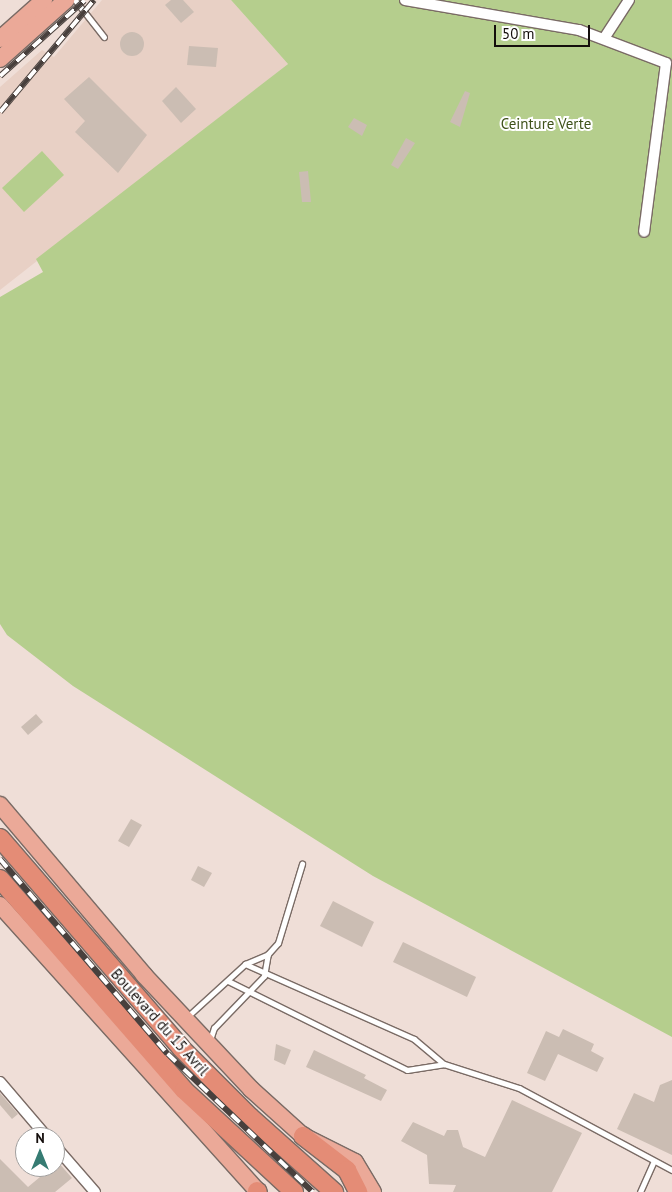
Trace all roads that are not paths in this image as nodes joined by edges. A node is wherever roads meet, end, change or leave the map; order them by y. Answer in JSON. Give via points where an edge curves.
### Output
{"nodes":[{"id":1,"x":66,"y":0,"type":"edge"},
{"id":2,"x":75,"y":0,"type":"edge"},
{"id":3,"x":404,"y":0,"type":"edge"},
{"id":4,"x":629,"y":0,"type":"edge"},
{"id":5,"x":39,"y":2,"type":"edge"},
{"id":6,"x":104,"y":37,"type":"dead end"},
{"id":7,"x":605,"y":37,"type":"junction"},
{"id":8,"x":0,"y":40,"type":"edge"},
{"id":9,"x":0,"y":59,"type":"edge"},
{"id":10,"x":644,"y":232,"type":"dead end"},
{"id":11,"x":0,"y":806,"type":"edge"},
{"id":12,"x":0,"y":838,"type":"edge"},
{"id":13,"x":302,"y":864,"type":"dead end"},
{"id":14,"x":0,"y":879,"type":"edge"},
{"id":15,"x":0,"y":905,"type":"edge"},
{"id":16,"x":268,"y":954,"type":"junction"},
{"id":17,"x":245,"y":964,"type":"junction"},
{"id":18,"x":264,"y":976,"type":"junction"},
{"id":19,"x":228,"y":981,"type":"junction"},
{"id":20,"x":250,"y":995,"type":"junction"},
{"id":21,"x":185,"y":1019,"type":"junction"},
{"id":22,"x":208,"y":1044,"type":"junction"},
{"id":23,"x":444,"y":1064,"type":"junction"},
{"id":24,"x":0,"y":1082,"type":"edge"},
{"id":25,"x":38,"y":1127,"type":"edge"},
{"id":26,"x":303,"y":1136,"type":"junction"},
{"id":27,"x":65,"y":1158,"type":"edge"},
{"id":28,"x":654,"y":1161,"type":"junction"},
{"id":29,"x":672,"y":1170,"type":"edge"},
{"id":30,"x":94,"y":1192,"type":"edge"},
{"id":31,"x":258,"y":1192,"type":"edge"},
{"id":32,"x":294,"y":1192,"type":"edge"},
{"id":33,"x":334,"y":1192,"type":"edge"},
{"id":34,"x":358,"y":1192,"type":"edge"},
{"id":35,"x":373,"y":1192,"type":"edge"},
{"id":36,"x":640,"y":1192,"type":"edge"}],
"edges":[{"from":1,"to":9,"type":"main road"},
{"from":2,"to":6,"type":"lane"},
{"from":3,"to":7,"type":"street"},
{"from":4,"to":7,"type":"street"},
{"from":5,"to":8,"type":"main road"},
{"from":7,"to":10,"type":"street","via":[[666,63]]},
{"from":11,"to":21,"type":"main road","name":"Boulevard du 15 Avril"},
{"from":12,"to":33,"type":"highway","name":"Boulevard du 15 Avril","via":[[181,1048],[250,1117]]},
{"from":13,"to":16,"type":"lane","via":[[278,943]]},
{"from":14,"to":32,"type":"highway","name":"Boulevard du 15 Avril","via":[[184,1090]]},
{"from":15,"to":31,"type":"main road"},
{"from":16,"to":17,"type":"lane"},
{"from":16,"to":18,"type":"lane"},
{"from":17,"to":18,"type":"lane"},
{"from":17,"to":19,"type":"lane"},
{"from":18,"to":20,"type":"lane"},
{"from":18,"to":23,"type":"lane","via":[[414,1039]]},
{"from":19,"to":20,"type":"lane"},
{"from":19,"to":21,"type":"lane"},
{"from":20,"to":22,"type":"lane","via":[[214,1028]]},
{"from":20,"to":23,"type":"lane","via":[[407,1070]]},
{"from":21,"to":22,"type":"main road","name":"Boulevard du 15 Avril"},
{"from":22,"to":26,"type":"main road","name":"Boulevard du 15 Avril"},
{"from":23,"to":28,"type":"lane","via":[[519,1088]]},
{"from":24,"to":25,"type":"street"},
{"from":26,"to":34,"type":"highway","via":[[347,1170]]},
{"from":26,"to":35,"type":"main road","via":[[343,1153]]},
{"from":27,"to":30,"type":"street"},
{"from":28,"to":29,"type":"lane"},
{"from":28,"to":36,"type":"lane"}]}
